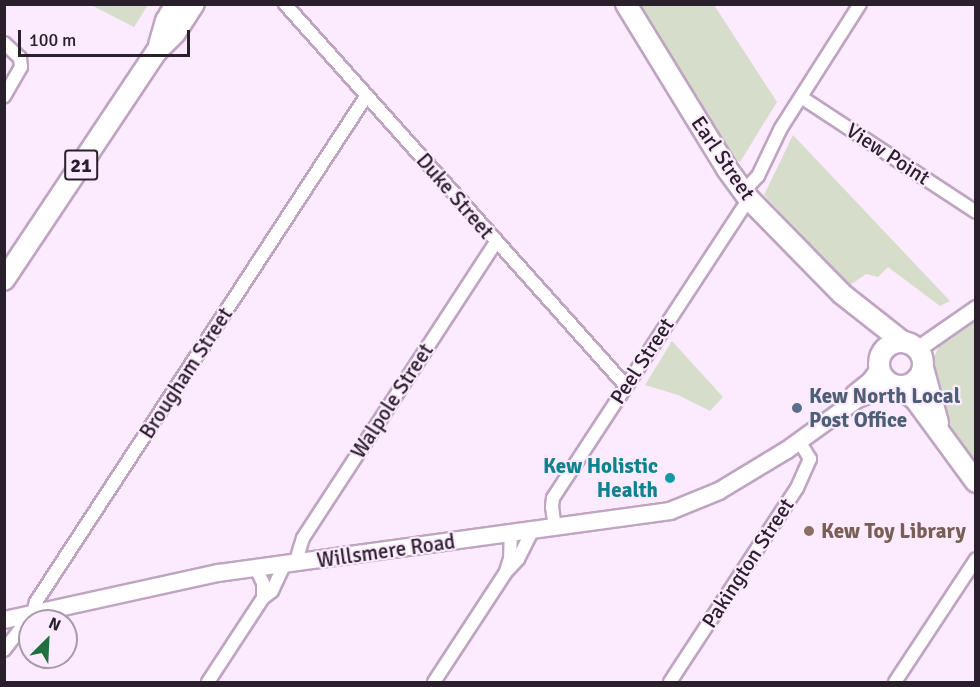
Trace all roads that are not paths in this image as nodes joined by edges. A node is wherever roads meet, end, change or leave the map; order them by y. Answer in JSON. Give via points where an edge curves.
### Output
{"nodes":[{"id":1,"x":194,"y":4,"type":"edge"},
{"id":2,"x":285,"y":4,"type":"edge"},
{"id":3,"x":626,"y":4,"type":"edge"},
{"id":4,"x":860,"y":4,"type":"edge"},
{"id":5,"x":171,"y":10,"type":"edge"},
{"id":6,"x":4,"y":44,"type":"edge"},
{"id":7,"x":157,"y":51,"type":"junction"},
{"id":8,"x":367,"y":95,"type":"junction"},
{"id":9,"x":4,"y":97,"type":"edge"},
{"id":10,"x":801,"y":97,"type":"junction"},
{"id":11,"x":746,"y":195,"type":"junction"},
{"id":12,"x":975,"y":212,"type":"edge"},
{"id":13,"x":496,"y":242,"type":"junction"},
{"id":14,"x":4,"y":280,"type":"edge"},
{"id":15,"x":842,"y":294,"type":"junction"},
{"id":16,"x":975,"y":308,"type":"edge"},
{"id":17,"x":910,"y":345,"type":"junction"},
{"id":18,"x":879,"y":364,"type":"junction"},
{"id":19,"x":923,"y":368,"type":"junction"},
{"id":20,"x":626,"y":386,"type":"junction"},
{"id":21,"x":896,"y":386,"type":"junction"},
{"id":22,"x":942,"y":437,"type":"junction"},
{"id":23,"x":799,"y":441,"type":"junction"},
{"id":24,"x":760,"y":465,"type":"junction"},
{"id":25,"x":975,"y":482,"type":"edge"},
{"id":26,"x":555,"y":528,"type":"junction"},
{"id":27,"x":533,"y":530,"type":"junction"},
{"id":28,"x":511,"y":534,"type":"junction"},
{"id":29,"x":975,"y":559,"type":"edge"},
{"id":30,"x":289,"y":565,"type":"junction"},
{"id":31,"x":256,"y":568,"type":"junction"},
{"id":32,"x":506,"y":572,"type":"junction"},
{"id":33,"x":263,"y":598,"type":"junction"},
{"id":34,"x":34,"y":609,"type":"edge"},
{"id":35,"x":51,"y":609,"type":"edge"},
{"id":36,"x":6,"y":620,"type":"edge"},
{"id":37,"x":18,"y":632,"type":"edge"},
{"id":38,"x":4,"y":650,"type":"edge"},
{"id":39,"x":208,"y":682,"type":"edge"},
{"id":40,"x":434,"y":682,"type":"edge"},
{"id":41,"x":670,"y":682,"type":"edge"},
{"id":42,"x":895,"y":682,"type":"edge"}],
"edges":[{"from":1,"to":7,"type":"main road","number":"21","via":[[175,33]]},
{"from":2,"to":8,"type":"street","name":"Duke Street"},
{"from":3,"to":11,"type":"main road","name":"Earl Street"},
{"from":4,"to":10,"type":"street","name":"Peel Street"},
{"from":5,"to":7,"type":"main road","number":"21"},
{"from":6,"to":9,"type":"street","via":[[16,52],[21,63],[16,80]]},
{"from":7,"to":14,"type":"main road","number":"21"},
{"from":8,"to":13,"type":"street","name":"Duke Street"},
{"from":8,"to":34,"type":"street","name":"Brougham Street"},
{"from":10,"to":11,"type":"street","name":"Peel Street"},
{"from":10,"to":12,"type":"street","name":"View Point"},
{"from":11,"to":15,"type":"main road","name":"Earl Street"},
{"from":11,"to":20,"type":"street","name":"Peel Street"},
{"from":13,"to":20,"type":"street","name":"Duke Street"},
{"from":13,"to":30,"type":"street","name":"Walpole Street"},
{"from":15,"to":17,"type":"main road","name":"Earl Street"},
{"from":15,"to":18,"type":"main road","name":"Earl Street","via":[[867,330]]},
{"from":16,"to":17,"type":"street"},
{"from":17,"to":18,"type":"main road","via":[[887,346]]},
{"from":17,"to":19,"type":"main road","via":[[923,360]]},
{"from":18,"to":21,"type":"main road","via":[[882,377]]},
{"from":18,"to":24,"type":"main road","name":"Willsmere Road","via":[[858,392],[808,424]]},
{"from":19,"to":21,"type":"main road","via":[[914,380]]},
{"from":19,"to":22,"type":"main road"},
{"from":20,"to":26,"type":"street","name":"Peel Street","via":[[554,498]]},
{"from":21,"to":22,"type":"main road","via":[[915,399]]},
{"from":21,"to":23,"type":"main road","name":"Willsmere Road","via":[[855,400]]},
{"from":22,"to":25,"type":"main road"},
{"from":23,"to":24,"type":"main road","name":"Willsmere Road"},
{"from":23,"to":41,"type":"street","name":"Pakington Street","via":[[810,459],[797,488]]},
{"from":24,"to":26,"type":"main road","name":"Willsmere Road","via":[[719,491],[670,511]]},
{"from":26,"to":27,"type":"main road","name":"Willsmere Road"},
{"from":27,"to":28,"type":"main road","name":"Willsmere Road"},
{"from":27,"to":32,"type":"street","via":[[518,559]]},
{"from":28,"to":30,"type":"main road","name":"Willsmere Road"},
{"from":28,"to":32,"type":"street"},
{"from":29,"to":42,"type":"street"},
{"from":30,"to":31,"type":"main road","name":"Willsmere Road"},
{"from":30,"to":33,"type":"street","name":"Walpole Street"},
{"from":31,"to":33,"type":"street","via":[[263,583]]},
{"from":31,"to":35,"type":"main road","name":"Willsmere Road","via":[[178,580]]},
{"from":32,"to":40,"type":"street"},
{"from":33,"to":39,"type":"street","name":"Walpole Street"},
{"from":36,"to":38,"type":"street","name":"Brougham Street"},
{"from":37,"to":38,"type":"street","name":"Brougham Street"}]}
